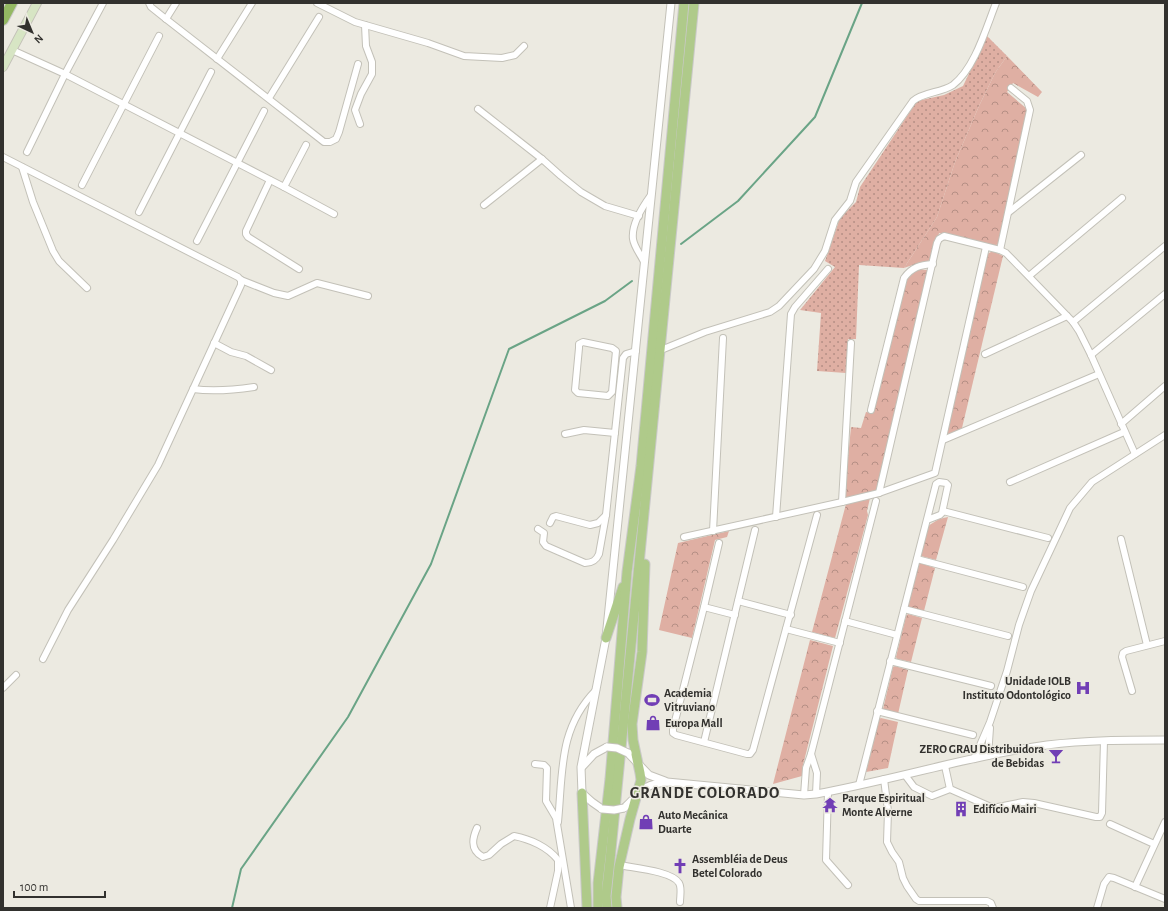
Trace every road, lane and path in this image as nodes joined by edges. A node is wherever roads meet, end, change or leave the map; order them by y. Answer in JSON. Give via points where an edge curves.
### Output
{"nodes":[{"id":1,"x":12,"y":3,"type":"edge"},
{"id":2,"x":37,"y":3,"type":"edge"},
{"id":3,"x":103,"y":3,"type":"edge"},
{"id":4,"x":149,"y":3,"type":"edge"},
{"id":5,"x":176,"y":3,"type":"edge"},
{"id":6,"x":252,"y":3,"type":"edge"},
{"id":7,"x":317,"y":3,"type":"edge"},
{"id":8,"x":671,"y":3,"type":"edge"},
{"id":9,"x":684,"y":3,"type":"edge"},
{"id":10,"x":694,"y":3,"type":"edge"},
{"id":11,"x":996,"y":3,"type":"edge"},
{"id":12,"x":319,"y":17,"type":"dead end"},
{"id":13,"x":166,"y":19,"type":"junction"},
{"id":14,"x":3,"y":20,"type":"edge"},
{"id":15,"x":365,"y":25,"type":"junction"},
{"id":16,"x":159,"y":36,"type":"dead end"},
{"id":17,"x":524,"y":46,"type":"dead end"},
{"id":18,"x":12,"y":50,"type":"junction"},
{"id":19,"x":217,"y":59,"type":"junction"},
{"id":20,"x":358,"y":64,"type":"dead end"},
{"id":21,"x":3,"y":67,"type":"edge"},
{"id":22,"x":211,"y":72,"type":"dead end"},
{"id":23,"x":65,"y":74,"type":"junction"},
{"id":24,"x":1011,"y":88,"type":"dead end"},
{"id":25,"x":269,"y":98,"type":"junction"},
{"id":26,"x":124,"y":105,"type":"junction"},
{"id":27,"x":478,"y":109,"type":"dead end"},
{"id":28,"x":264,"y":111,"type":"dead end"},
{"id":29,"x":360,"y":124,"type":"dead end"},
{"id":30,"x":179,"y":133,"type":"junction"},
{"id":31,"x":306,"y":145,"type":"dead end"},
{"id":32,"x":27,"y":152,"type":"dead end"},
{"id":33,"x":1081,"y":155,"type":"dead end"},
{"id":34,"x":3,"y":157,"type":"edge"},
{"id":35,"x":542,"y":159,"type":"junction"},
{"id":36,"x":237,"y":164,"type":"junction"},
{"id":37,"x":22,"y":167,"type":"junction"},
{"id":38,"x":270,"y":180,"type":"junction"},
{"id":39,"x":82,"y":184,"type":"dead end"},
{"id":40,"x":284,"y":186,"type":"junction"},
{"id":41,"x":651,"y":194,"type":"junction"},
{"id":42,"x":1122,"y":198,"type":"dead end"},
{"id":43,"x":484,"y":205,"type":"dead end"},
{"id":44,"x":139,"y":212,"type":"dead end"},
{"id":45,"x":1009,"y":212,"type":"junction"},
{"id":46,"x":334,"y":214,"type":"dead end"},
{"id":47,"x":638,"y":216,"type":"junction"},
{"id":48,"x":197,"y":241,"type":"dead end"},
{"id":49,"x":1165,"y":246,"type":"edge"},
{"id":50,"x":986,"y":247,"type":"junction"},
{"id":51,"x":1000,"y":250,"type":"junction"},
{"id":52,"x":645,"y":263,"type":"junction"},
{"id":53,"x":933,"y":264,"type":"junction"},
{"id":54,"x":299,"y":269,"type":"dead end"},
{"id":55,"x":828,"y":269,"type":"dead end"},
{"id":56,"x":1029,"y":276,"type":"junction"},
{"id":57,"x":241,"y":280,"type":"junction"},
{"id":58,"x":87,"y":288,"type":"dead end"},
{"id":59,"x":1165,"y":294,"type":"edge"},
{"id":60,"x":368,"y":296,"type":"dead end"},
{"id":61,"x":1067,"y":316,"type":"junction"},
{"id":62,"x":1073,"y":322,"type":"junction"},
{"id":63,"x":723,"y":338,"type":"dead end"},
{"id":64,"x":214,"y":343,"type":"junction"},
{"id":65,"x":851,"y":343,"type":"dead end"},
{"id":66,"x":661,"y":350,"type":"junction"},
{"id":67,"x":636,"y":351,"type":"junction"},
{"id":68,"x":985,"y":354,"type":"dead end"},
{"id":69,"x":1091,"y":355,"type":"junction"},
{"id":70,"x":271,"y":370,"type":"dead end"},
{"id":71,"x":614,"y":371,"type":"junction"},
{"id":72,"x":622,"y":372,"type":"junction"},
{"id":73,"x":1099,"y":374,"type":"junction"},
{"id":74,"x":1165,"y":386,"type":"edge"},
{"id":75,"x":254,"y":387,"type":"dead end"},
{"id":76,"x":193,"y":389,"type":"junction"},
{"id":77,"x":871,"y":410,"type":"dead end"},
{"id":78,"x":1121,"y":424,"type":"junction"},
{"id":79,"x":1124,"y":432,"type":"junction"},
{"id":80,"x":615,"y":433,"type":"junction"},
{"id":81,"x":565,"y":434,"type":"dead end"},
{"id":82,"x":1165,"y":435,"type":"edge"},
{"id":83,"x":943,"y":440,"type":"junction"},
{"id":84,"x":1135,"y":454,"type":"junction"},
{"id":85,"x":1010,"y":482,"type":"dead end"},
{"id":86,"x":879,"y":493,"type":"junction"},
{"id":87,"x":646,"y":498,"type":"junction"},
{"id":88,"x":842,"y":502,"type":"junction"},
{"id":89,"x":876,"y":502,"type":"dead end"},
{"id":90,"x":943,"y":511,"type":"junction"},
{"id":91,"x":817,"y":514,"type":"dead end"},
{"id":92,"x":606,"y":515,"type":"junction"},
{"id":93,"x":776,"y":517,"type":"junction"},
{"id":94,"x":927,"y":520,"type":"junction"},
{"id":95,"x":550,"y":523,"type":"dead end"},
{"id":96,"x":538,"y":529,"type":"dead end"},
{"id":97,"x":755,"y":530,"type":"dead end"},
{"id":98,"x":713,"y":531,"type":"junction"},
{"id":99,"x":684,"y":537,"type":"dead end"},
{"id":100,"x":1048,"y":538,"type":"dead end"},
{"id":101,"x":1121,"y":539,"type":"dead end"},
{"id":102,"x":719,"y":543,"type":"dead end"},
{"id":103,"x":917,"y":559,"type":"junction"},
{"id":104,"x":627,"y":572,"type":"junction"},
{"id":105,"x":1023,"y":587,"type":"dead end"},
{"id":106,"x":738,"y":601,"type":"junction"},
{"id":107,"x":704,"y":607,"type":"junction"},
{"id":108,"x":904,"y":609,"type":"junction"},
{"id":109,"x":735,"y":615,"type":"junction"},
{"id":110,"x":791,"y":615,"type":"junction"},
{"id":111,"x":845,"y":621,"type":"junction"},
{"id":112,"x":786,"y":629,"type":"junction"},
{"id":113,"x":897,"y":635,"type":"junction"},
{"id":114,"x":1008,"y":636,"type":"dead end"},
{"id":115,"x":606,"y":638,"type":"junction"},
{"id":116,"x":1165,"y":641,"type":"edge"},
{"id":117,"x":840,"y":643,"type":"junction"},
{"id":118,"x":1147,"y":645,"type":"junction"},
{"id":119,"x":43,"y":659,"type":"dead end"},
{"id":120,"x":890,"y":661,"type":"junction"},
{"id":121,"x":16,"y":675,"type":"dead end"},
{"id":122,"x":991,"y":686,"type":"dead end"},
{"id":123,"x":3,"y":688,"type":"edge"},
{"id":124,"x":597,"y":689,"type":"junction"},
{"id":125,"x":1132,"y":691,"type":"dead end"},
{"id":126,"x":877,"y":711,"type":"junction"},
{"id":127,"x":990,"y":722,"type":"junction"},
{"id":128,"x":973,"y":735,"type":"dead end"},
{"id":129,"x":1165,"y":740,"type":"edge"},
{"id":130,"x":1104,"y":741,"type":"junction"},
{"id":131,"x":704,"y":742,"type":"junction"},
{"id":132,"x":811,"y":754,"type":"junction"},
{"id":133,"x":988,"y":756,"type":"junction"},
{"id":134,"x":974,"y":759,"type":"junction"},
{"id":135,"x":638,"y":763,"type":"junction"},
{"id":136,"x":535,"y":764,"type":"dead end"},
{"id":137,"x":945,"y":766,"type":"junction"},
{"id":138,"x":581,"y":767,"type":"junction"},
{"id":139,"x":906,"y":775,"type":"junction"},
{"id":140,"x":884,"y":779,"type":"junction"},
{"id":141,"x":667,"y":782,"type":"junction"},
{"id":142,"x":859,"y":785,"type":"junction"},
{"id":143,"x":950,"y":789,"type":"junction"},
{"id":144,"x":828,"y":792,"type":"junction"},
{"id":145,"x":582,"y":793,"type":"junction"},
{"id":146,"x":638,"y":794,"type":"junction"},
{"id":147,"x":816,"y":794,"type":"junction"},
{"id":148,"x":804,"y":795,"type":"junction"},
{"id":149,"x":1165,"y":822,"type":"edge"},
{"id":150,"x":1110,"y":824,"type":"dead end"},
{"id":151,"x":477,"y":828,"type":"dead end"},
{"id":152,"x":558,"y":828,"type":"junction"},
{"id":153,"x":1154,"y":844,"type":"junction"},
{"id":154,"x":619,"y":865,"type":"junction"},
{"id":155,"x":848,"y":885,"type":"dead end"},
{"id":156,"x":1135,"y":887,"type":"junction"},
{"id":157,"x":1165,"y":900,"type":"edge"},
{"id":158,"x":680,"y":902,"type":"dead end"},
{"id":159,"x":550,"y":908,"type":"edge"},
{"id":160,"x":571,"y":908,"type":"edge"},
{"id":161,"x":587,"y":908,"type":"edge"},
{"id":162,"x":598,"y":908,"type":"edge"},
{"id":163,"x":607,"y":908,"type":"edge"},
{"id":164,"x":617,"y":908,"type":"edge"},
{"id":165,"x":993,"y":908,"type":"edge"},
{"id":166,"x":1097,"y":908,"type":"edge"}],
"edges":[{"from":1,"to":14,"type":"highway"},
{"from":2,"to":18,"type":"main road"},
{"from":3,"to":23,"type":"street"},
{"from":4,"to":13,"type":"street"},
{"from":5,"to":13,"type":"street"},
{"from":6,"to":19,"type":"street"},
{"from":7,"to":15,"type":"street"},
{"from":8,"to":41,"type":"street"},
{"from":9,"to":104,"type":"main road","via":[[642,458]]},
{"from":10,"to":66,"type":"main road"},
{"from":11,"to":66,"type":"street","via":[[968,68],[952,85],[913,102],[856,182],[850,201],[835,220],[825,251],[814,269],[779,306],[770,312],[705,332]]},
{"from":12,"to":25,"type":"street"},
{"from":13,"to":19,"type":"street"},
{"from":15,"to":17,"type":"street","via":[[464,56],[502,58],[515,55]]},
{"from":15,"to":29,"type":"street","via":[[372,74],[355,110]]},
{"from":16,"to":26,"type":"street"},
{"from":18,"to":21,"type":"main road"},
{"from":18,"to":23,"type":"street"},
{"from":19,"to":25,"type":"street"},
{"from":20,"to":25,"type":"street","via":[[339,132],[336,139],[330,142],[324,142]]},
{"from":22,"to":30,"type":"street"},
{"from":23,"to":26,"type":"street"},
{"from":23,"to":32,"type":"street"},
{"from":24,"to":45,"type":"street","via":[[1027,101],[1030,110]]},
{"from":26,"to":30,"type":"street"},
{"from":26,"to":39,"type":"street"},
{"from":27,"to":35,"type":"street"},
{"from":28,"to":36,"type":"street"},
{"from":30,"to":36,"type":"street"},
{"from":30,"to":44,"type":"street"},
{"from":31,"to":40,"type":"street"},
{"from":33,"to":45,"type":"street"},
{"from":34,"to":37,"type":"street"},
{"from":35,"to":43,"type":"street"},
{"from":35,"to":47,"type":"street","via":[[594,200],[615,210]]},
{"from":36,"to":38,"type":"street"},
{"from":36,"to":48,"type":"street"},
{"from":37,"to":57,"type":"street"},
{"from":37,"to":58,"type":"street","via":[[53,251],[59,261]]},
{"from":38,"to":40,"type":"street"},
{"from":38,"to":54,"type":"street","via":[[246,234]]},
{"from":40,"to":46,"type":"street"},
{"from":41,"to":47,"type":"street"},
{"from":41,"to":52,"type":"street"},
{"from":42,"to":56,"type":"street"},
{"from":45,"to":51,"type":"street"},
{"from":47,"to":52,"type":"street","via":[[633,239]]},
{"from":49,"to":62,"type":"street"},
{"from":50,"to":51,"type":"street"},
{"from":50,"to":53,"type":"street","via":[[941,236]]},
{"from":50,"to":83,"type":"street"},
{"from":51,"to":56,"type":"street"},
{"from":52,"to":67,"type":"street"},
{"from":53,"to":77,"type":"street","via":[[914,267],[904,278]]},
{"from":53,"to":86,"type":"street"},
{"from":55,"to":93,"type":"street","via":[[791,314]]},
{"from":56,"to":61,"type":"street"},
{"from":57,"to":60,"type":"street","via":[[288,296],[317,283]]},
{"from":57,"to":64,"type":"street"},
{"from":59,"to":69,"type":"street"},
{"from":61,"to":62,"type":"street"},
{"from":61,"to":68,"type":"street"},
{"from":62,"to":69,"type":"street"},
{"from":63,"to":98,"type":"street"},
{"from":64,"to":70,"type":"street"},
{"from":64,"to":76,"type":"street"},
{"from":65,"to":88,"type":"street"},
{"from":66,"to":87,"type":"main road"},
{"from":67,"to":72,"type":"street","via":[[626,354],[623,358]]},
{"from":67,"to":115,"type":"street"},
{"from":69,"to":73,"type":"street"},
{"from":71,"to":71,"type":"street","via":[[610,395],[577,393],[574,388],[579,344],[583,342],[614,348]]},
{"from":71,"to":72,"type":"street"},
{"from":72,"to":80,"type":"street"},
{"from":73,"to":78,"type":"street"},
{"from":73,"to":83,"type":"street"},
{"from":74,"to":78,"type":"street"},
{"from":75,"to":76,"type":"street","via":[[206,391]]},
{"from":76,"to":119,"type":"street","via":[[158,465],[68,610]]},
{"from":78,"to":79,"type":"street"},
{"from":79,"to":84,"type":"street"},
{"from":79,"to":85,"type":"street"},
{"from":80,"to":81,"type":"street","via":[[584,430]]},
{"from":80,"to":92,"type":"street"},
{"from":82,"to":84,"type":"street"},
{"from":83,"to":86,"type":"street","via":[[935,473]]},
{"from":84,"to":127,"type":"street","via":[[1092,482],[1070,508],[1031,591]]},
{"from":86,"to":88,"type":"street"},
{"from":87,"to":135,"type":"main road","via":[[642,652],[632,724]]},
{"from":87,"to":163,"type":"main road","via":[[606,896]]},
{"from":88,"to":93,"type":"street"},
{"from":89,"to":111,"type":"street"},
{"from":90,"to":94,"type":"street","via":[[940,515]]},
{"from":90,"to":94,"type":"street","via":[[948,486],[945,482],[938,482]]},
{"from":90,"to":100,"type":"street"},
{"from":91,"to":110,"type":"street"},
{"from":92,"to":95,"type":"street","via":[[594,525],[556,516]]},
{"from":92,"to":96,"type":"street","via":[[599,554],[590,563],[546,546],[543,542],[544,533]]},
{"from":93,"to":98,"type":"street"},
{"from":94,"to":103,"type":"street"},
{"from":97,"to":106,"type":"street"},
{"from":98,"to":99,"type":"street"},
{"from":101,"to":118,"type":"street"},
{"from":102,"to":107,"type":"street"},
{"from":103,"to":105,"type":"street"},
{"from":103,"to":108,"type":"street"},
{"from":104,"to":115,"type":"main road"},
{"from":104,"to":162,"type":"main road","via":[[610,779],[598,883]]},
{"from":106,"to":109,"type":"street"},
{"from":106,"to":110,"type":"street"},
{"from":107,"to":109,"type":"street"},
{"from":107,"to":131,"type":"street","via":[[673,732]]},
{"from":108,"to":113,"type":"street"},
{"from":108,"to":114,"type":"street"},
{"from":109,"to":131,"type":"street"},
{"from":110,"to":112,"type":"street"},
{"from":111,"to":113,"type":"street"},
{"from":111,"to":117,"type":"street"},
{"from":112,"to":117,"type":"street"},
{"from":112,"to":131,"type":"street","via":[[753,750],[746,754]]},
{"from":113,"to":120,"type":"street"},
{"from":115,"to":124,"type":"street"},
{"from":116,"to":118,"type":"street"},
{"from":117,"to":132,"type":"street"},
{"from":118,"to":125,"type":"street","via":[[1123,653]]},
{"from":120,"to":122,"type":"street"},
{"from":120,"to":126,"type":"street"},
{"from":121,"to":123,"type":"street"},
{"from":124,"to":138,"type":"street"},
{"from":124,"to":152,"type":"street","via":[[585,701],[565,745]]},
{"from":126,"to":128,"type":"street"},
{"from":126,"to":142,"type":"street"},
{"from":127,"to":133,"type":"street"},
{"from":127,"to":134,"type":"street"},
{"from":129,"to":130,"type":"street"},
{"from":130,"to":133,"type":"street","via":[[1048,745]]},
{"from":130,"to":143,"type":"street","via":[[1100,817],[1023,802],[993,808]]},
{"from":132,"to":147,"type":"street","via":[[817,773]]},
{"from":132,"to":148,"type":"street","via":[[806,768]]},
{"from":133,"to":134,"type":"street"},
{"from":134,"to":137,"type":"street"},
{"from":135,"to":138,"type":"street","bridge":true,"via":[[628,753],[607,747],[594,754]]},
{"from":135,"to":141,"type":"street","via":[[649,775]]},
{"from":135,"to":146,"type":"main road","via":[[641,780]]},
{"from":136,"to":152,"type":"street","via":[[548,768],[546,801],[556,818]]},
{"from":137,"to":139,"type":"street"},
{"from":137,"to":143,"type":"street"},
{"from":138,"to":145,"type":"street"},
{"from":139,"to":140,"type":"street"},
{"from":139,"to":143,"type":"street","via":[[914,787],[928,795],[932,796]]},
{"from":140,"to":142,"type":"street"},
{"from":140,"to":165,"type":"street","via":[[888,811],[887,842],[899,862],[903,878],[912,895],[919,901],[986,901],[991,903]]},
{"from":141,"to":146,"type":"street","via":[[645,787]]},
{"from":141,"to":148,"type":"street"},
{"from":142,"to":144,"type":"street"},
{"from":144,"to":147,"type":"street"},
{"from":144,"to":155,"type":"street","via":[[826,860]]},
{"from":145,"to":146,"type":"street","bridge":true,"via":[[602,808],[614,810],[624,808]]},
{"from":145,"to":161,"type":"main road"},
{"from":146,"to":154,"type":"main road"},
{"from":147,"to":148,"type":"street"},
{"from":149,"to":153,"type":"street"},
{"from":150,"to":153,"type":"street"},
{"from":151,"to":159,"type":"street","via":[[472,838],[479,856],[489,855],[514,836],[542,846],[554,854],[558,860],[558,871]]},
{"from":152,"to":160,"type":"street"},
{"from":153,"to":156,"type":"street"},
{"from":154,"to":158,"type":"street","via":[[672,876],[679,882]]},
{"from":154,"to":164,"type":"main road"},
{"from":156,"to":157,"type":"street"},
{"from":156,"to":166,"type":"street","via":[[1109,877],[1104,884]]}]}
